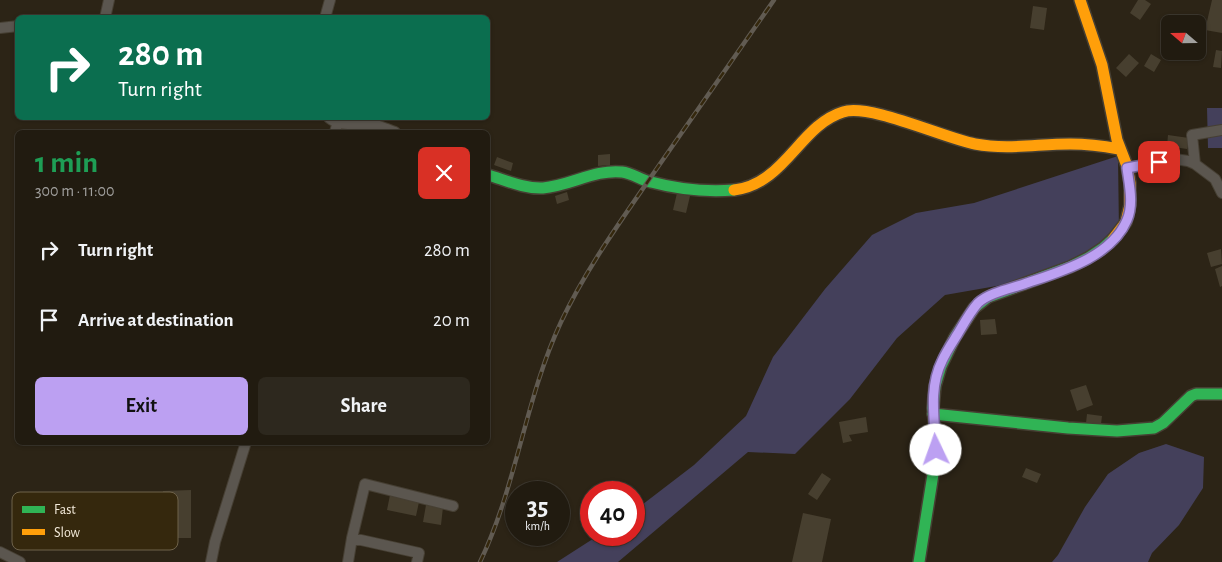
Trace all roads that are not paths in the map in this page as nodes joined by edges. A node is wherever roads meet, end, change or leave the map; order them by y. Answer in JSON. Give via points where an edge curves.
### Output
{"nodes":[{"id":1,"x":109,"y":0,"type":"edge"},
{"id":2,"x":330,"y":0,"type":"edge"},
{"id":3,"x":1080,"y":0,"type":"edge"},
{"id":4,"x":106,"y":15,"type":"edge"},
{"id":5,"x":326,"y":15,"type":"edge"},
{"id":6,"x":15,"y":26,"type":"edge"},
{"id":7,"x":0,"y":28,"type":"edge"},
{"id":8,"x":333,"y":120,"type":"edge"},
{"id":9,"x":390,"y":130,"type":"edge"},
{"id":10,"x":1222,"y":130,"type":"edge"},
{"id":11,"x":1119,"y":149,"type":"junction"},
{"id":12,"x":1195,"y":164,"type":"junction"},
{"id":13,"x":1127,"y":168,"type":"junction"},
{"id":14,"x":490,"y":176,"type":"edge"},
{"id":15,"x":1222,"y":193,"type":"edge"},
{"id":16,"x":1222,"y":394,"type":"edge"},
{"id":17,"x":934,"y":414,"type":"junction"},
{"id":18,"x":245,"y":445,"type":"edge"},
{"id":19,"x":453,"y":506,"type":"dead end"},
{"id":20,"x":352,"y":538,"type":"junction"},
{"id":21,"x":0,"y":552,"type":"edge"},
{"id":22,"x":20,"y":562,"type":"edge"},
{"id":23,"x":211,"y":562,"type":"edge"},
{"id":24,"x":348,"y":562,"type":"edge"},
{"id":25,"x":417,"y":562,"type":"edge"},
{"id":26,"x":919,"y":562,"type":"edge"}],
"edges":[{"from":1,"to":4,"type":"street"},
{"from":2,"to":5,"type":"street"},
{"from":3,"to":11,"type":"street","via":[[1102,65]]},
{"from":6,"to":7,"type":"street"},
{"from":8,"to":9,"type":"street","via":[[376,125]]},
{"from":10,"to":12,"type":"street","via":[[1192,135]]},
{"from":11,"to":13,"type":"street"},
{"from":11,"to":14,"type":"street","via":[[1063,144],[987,146],[867,112],[844,111],[825,121],[778,169],[748,189],[712,190],[648,181],[620,172],[540,189]]},
{"from":12,"to":13,"type":"street","via":[[1175,159]]},
{"from":12,"to":15,"type":"street","via":[[1215,179]]},
{"from":13,"to":17,"type":"street","via":[[1130,206],[1127,220],[1116,238],[1078,263],[1003,291],[978,304],[941,362],[934,383]]},
{"from":16,"to":17,"type":"street","via":[[1191,396],[1154,428],[1117,431]]},
{"from":17,"to":26,"type":"street","via":[[936,450]]},
{"from":18,"to":23,"type":"street"},
{"from":19,"to":20,"type":"street","via":[[365,484]]},
{"from":20,"to":24,"type":"street"},
{"from":20,"to":25,"type":"street","via":[[419,553]]},
{"from":21,"to":22,"type":"street"}]}
